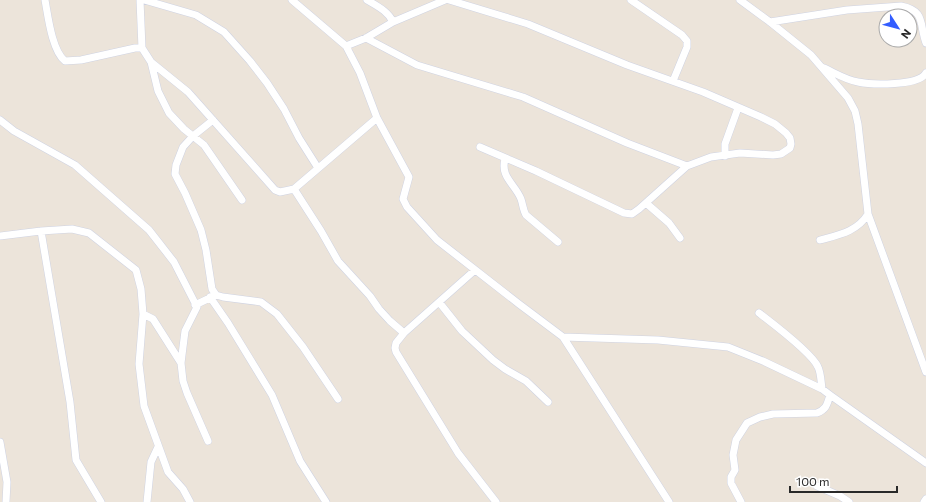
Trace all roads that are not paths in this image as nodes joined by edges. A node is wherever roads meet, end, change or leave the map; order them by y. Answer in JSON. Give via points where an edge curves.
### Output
{"nodes":[{"id":1,"x":45,"y":0,"type":"edge"},
{"id":2,"x":140,"y":0,"type":"edge"},
{"id":3,"x":144,"y":0,"type":"edge"},
{"id":4,"x":292,"y":0,"type":"edge"},
{"id":5,"x":367,"y":0,"type":"edge"},
{"id":6,"x":445,"y":0,"type":"edge"},
{"id":7,"x":449,"y":0,"type":"edge"},
{"id":8,"x":631,"y":0,"type":"edge"},
{"id":9,"x":740,"y":0,"type":"edge"},
{"id":10,"x":393,"y":22,"type":"junction"},
{"id":11,"x":770,"y":22,"type":"junction"},
{"id":12,"x":366,"y":38,"type":"junction"},
{"id":13,"x":926,"y":43,"type":"edge"},
{"id":14,"x":346,"y":46,"type":"junction"},
{"id":15,"x":142,"y":48,"type":"junction"},
{"id":16,"x":151,"y":62,"type":"junction"},
{"id":17,"x":822,"y":67,"type":"junction"},
{"id":18,"x":926,"y":75,"type":"edge"},
{"id":19,"x":673,"y":81,"type":"junction"},
{"id":20,"x":738,"y":108,"type":"junction"},
{"id":21,"x":377,"y":118,"type":"junction"},
{"id":22,"x":0,"y":120,"type":"edge"},
{"id":23,"x":213,"y":120,"type":"junction"},
{"id":24,"x":193,"y":136,"type":"junction"},
{"id":25,"x":480,"y":147,"type":"dead end"},
{"id":26,"x":725,"y":156,"type":"junction"},
{"id":27,"x":505,"y":158,"type":"junction"},
{"id":28,"x":687,"y":166,"type":"junction"},
{"id":29,"x":318,"y":168,"type":"junction"},
{"id":30,"x":294,"y":189,"type":"junction"},
{"id":31,"x":242,"y":200,"type":"dead end"},
{"id":32,"x":646,"y":203,"type":"junction"},
{"id":33,"x":868,"y":214,"type":"junction"},
{"id":34,"x":41,"y":231,"type":"junction"},
{"id":35,"x":0,"y":236,"type":"edge"},
{"id":36,"x":680,"y":238,"type":"dead end"},
{"id":37,"x":820,"y":240,"type":"dead end"},
{"id":38,"x":558,"y":242,"type":"dead end"},
{"id":39,"x":475,"y":270,"type":"junction"},
{"id":40,"x":213,"y":296,"type":"junction"},
{"id":41,"x":439,"y":302,"type":"junction"},
{"id":42,"x":195,"y":305,"type":"junction"},
{"id":43,"x":759,"y":313,"type":"dead end"},
{"id":44,"x":143,"y":314,"type":"junction"},
{"id":45,"x":404,"y":333,"type":"junction"},
{"id":46,"x":563,"y":337,"type":"junction"},
{"id":47,"x":181,"y":363,"type":"junction"},
{"id":48,"x":926,"y":372,"type":"edge"},
{"id":49,"x":822,"y":389,"type":"junction"},
{"id":50,"x":830,"y":394,"type":"junction"},
{"id":51,"x":338,"y":399,"type":"dead end"},
{"id":52,"x":548,"y":402,"type":"dead end"},
{"id":53,"x":208,"y":441,"type":"dead end"},
{"id":54,"x":0,"y":442,"type":"edge"},
{"id":55,"x":158,"y":447,"type":"junction"},
{"id":56,"x":926,"y":463,"type":"edge"},
{"id":57,"x":817,"y":486,"type":"dead end"},
{"id":58,"x":926,"y":499,"type":"edge"},
{"id":59,"x":6,"y":502,"type":"edge"},
{"id":60,"x":101,"y":502,"type":"edge"},
{"id":61,"x":147,"y":502,"type":"edge"},
{"id":62,"x":190,"y":502,"type":"edge"},
{"id":63,"x":326,"y":502,"type":"edge"},
{"id":64,"x":496,"y":502,"type":"edge"},
{"id":65,"x":669,"y":502,"type":"edge"},
{"id":66,"x":742,"y":502,"type":"edge"},
{"id":67,"x":849,"y":502,"type":"edge"},
{"id":68,"x":924,"y":502,"type":"edge"}],
"edges":[{"from":1,"to":15,"type":"street","via":[[54,42],[61,59],[65,61]]},
{"from":2,"to":15,"type":"street"},
{"from":3,"to":29,"type":"street","via":[[196,15],[224,32],[267,83]]},
{"from":4,"to":14,"type":"street"},
{"from":5,"to":10,"type":"street","via":[[384,10]]},
{"from":6,"to":10,"type":"street"},
{"from":7,"to":19,"type":"street","via":[[528,24]]},
{"from":8,"to":19,"type":"street","via":[[687,41]]},
{"from":9,"to":11,"type":"street"},
{"from":10,"to":12,"type":"street"},
{"from":11,"to":13,"type":"street","via":[[847,10],[901,6],[921,15]]},
{"from":11,"to":17,"type":"street"},
{"from":12,"to":14,"type":"street"},
{"from":12,"to":28,"type":"street","via":[[417,65],[523,97],[627,143]]},
{"from":14,"to":21,"type":"street","via":[[360,73]]},
{"from":15,"to":16,"type":"street"},
{"from":16,"to":23,"type":"street","via":[[188,92]]},
{"from":16,"to":24,"type":"street","via":[[158,90],[169,113]]},
{"from":17,"to":18,"type":"street","via":[[857,82],[871,84],[909,82]]},
{"from":17,"to":33,"type":"street","via":[[848,98],[855,111]]},
{"from":19,"to":20,"type":"street"},
{"from":20,"to":26,"type":"street","via":[[725,144]]},
{"from":20,"to":26,"type":"street","via":[[775,124],[786,132],[790,138],[790,148],[781,154],[773,155]]},
{"from":21,"to":29,"type":"street"},
{"from":21,"to":39,"type":"street","via":[[409,177],[403,195],[407,207],[437,240]]},
{"from":22,"to":42,"type":"street","via":[[14,131],[75,165],[149,230],[174,262]]},
{"from":23,"to":24,"type":"street"},
{"from":23,"to":30,"type":"street","via":[[269,185],[280,192]]},
{"from":24,"to":31,"type":"street","via":[[204,145]]},
{"from":24,"to":40,"type":"street","via":[[183,147],[175,174],[201,230]]},
{"from":25,"to":27,"type":"street"},
{"from":26,"to":28,"type":"street"},
{"from":27,"to":32,"type":"street","via":[[624,213],[632,214]]},
{"from":27,"to":38,"type":"street","via":[[505,174],[522,200],[526,215]]},
{"from":28,"to":32,"type":"street"},
{"from":29,"to":30,"type":"street"},
{"from":30,"to":45,"type":"street","via":[[338,261],[386,317]]},
{"from":32,"to":36,"type":"street","via":[[670,224]]},
{"from":33,"to":37,"type":"street","via":[[857,227]]},
{"from":33,"to":48,"type":"street"},
{"from":34,"to":35,"type":"street"},
{"from":34,"to":44,"type":"street","via":[[72,229],[89,233],[109,248],[136,270]]},
{"from":34,"to":60,"type":"street","via":[[70,402],[76,460]]},
{"from":39,"to":41,"type":"street"},
{"from":39,"to":46,"type":"street"},
{"from":40,"to":42,"type":"street"},
{"from":40,"to":51,"type":"street","via":[[261,302],[277,314]]},
{"from":40,"to":63,"type":"street","via":[[272,395],[300,461]]},
{"from":41,"to":45,"type":"street"},
{"from":41,"to":52,"type":"street","via":[[462,331],[493,360],[526,381]]},
{"from":42,"to":47,"type":"street","via":[[197,307],[185,331]]},
{"from":43,"to":49,"type":"street","via":[[798,344],[813,360],[818,367]]},
{"from":44,"to":47,"type":"street","via":[[153,319]]},
{"from":44,"to":55,"type":"street","via":[[138,364],[144,406]]},
{"from":45,"to":64,"type":"street","via":[[396,343],[396,352],[458,453]]},
{"from":46,"to":49,"type":"street","via":[[658,340],[728,347]]},
{"from":46,"to":65,"type":"street"},
{"from":47,"to":53,"type":"street","via":[[187,393]]},
{"from":49,"to":50,"type":"street"},
{"from":50,"to":56,"type":"street"},
{"from":50,"to":66,"type":"street","via":[[826,406],[817,413],[773,414],[747,423],[736,440],[733,455],[735,470],[731,480]]},
{"from":54,"to":59,"type":"street","via":[[7,482]]},
{"from":55,"to":61,"type":"street","via":[[152,462]]},
{"from":55,"to":62,"type":"street","via":[[168,472],[183,489]]},
{"from":57,"to":67,"type":"street"},
{"from":58,"to":68,"type":"street"}]}
